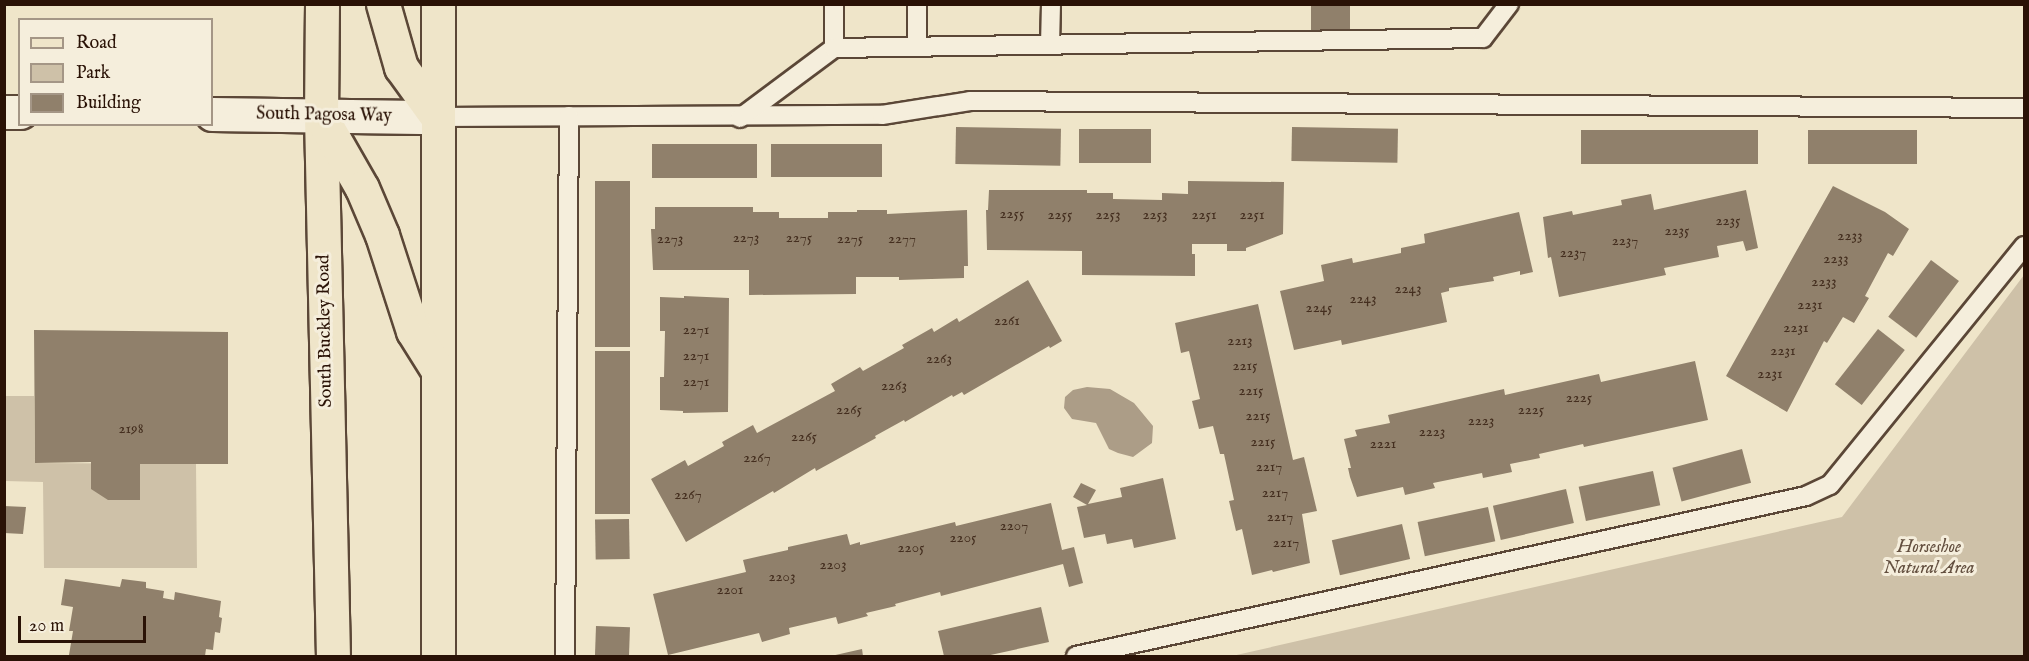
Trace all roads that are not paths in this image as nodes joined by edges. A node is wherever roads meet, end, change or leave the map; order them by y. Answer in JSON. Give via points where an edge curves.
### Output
{"nodes":[{"id":1,"x":322,"y":4,"type":"edge"},
{"id":2,"x":383,"y":4,"type":"edge"},
{"id":3,"x":438,"y":4,"type":"edge"},
{"id":4,"x":834,"y":4,"type":"edge"},
{"id":5,"x":917,"y":4,"type":"edge"},
{"id":6,"x":1051,"y":4,"type":"edge"},
{"id":7,"x":1509,"y":4,"type":"edge"},
{"id":8,"x":1050,"y":45,"type":"junction"},
{"id":9,"x":917,"y":47,"type":"junction"},
{"id":10,"x":834,"y":48,"type":"junction"},
{"id":11,"x":2025,"y":108,"type":"edge"},
{"id":12,"x":213,"y":114,"type":"edge"},
{"id":13,"x":321,"y":116,"type":"junction"},
{"id":14,"x":569,"y":116,"type":"junction"},
{"id":15,"x":437,"y":117,"type":"junction"},
{"id":16,"x":740,"y":118,"type":"junction"},
{"id":17,"x":2025,"y":246,"type":"edge"},
{"id":18,"x":438,"y":371,"type":"junction"},
{"id":19,"x":333,"y":657,"type":"edge"},
{"id":20,"x":438,"y":657,"type":"edge"},
{"id":21,"x":565,"y":657,"type":"edge"},
{"id":22,"x":1076,"y":657,"type":"edge"}],
"edges":[{"from":1,"to":13,"type":"main road","name":"South Buckley Road"},
{"from":2,"to":15,"type":"main road","via":[[401,67]]},
{"from":3,"to":15,"type":"main road"},
{"from":4,"to":10,"type":"lane"},
{"from":5,"to":9,"type":"lane"},
{"from":6,"to":8,"type":"lane"},
{"from":7,"to":8,"type":"lane","via":[[1483,38]]},
{"from":8,"to":9,"type":"lane"},
{"from":9,"to":10,"type":"lane"},
{"from":10,"to":16,"type":"lane"},
{"from":11,"to":16,"type":"lane","via":[[970,101],[882,115]]},
{"from":12,"to":13,"type":"street","name":"South Pagosa Way"},
{"from":13,"to":15,"type":"street","name":"South Pagosa Way"},
{"from":13,"to":18,"type":"main road","via":[[362,188],[382,235],[413,331]]},
{"from":13,"to":19,"type":"main road","name":"South Buckley Road"},
{"from":14,"to":15,"type":"lane"},
{"from":14,"to":16,"type":"lane"},
{"from":14,"to":21,"type":"lane"},
{"from":15,"to":18,"type":"main road"},
{"from":17,"to":22,"type":"lane","via":[[1830,485],[1806,496]]},
{"from":18,"to":20,"type":"main road"}]}
